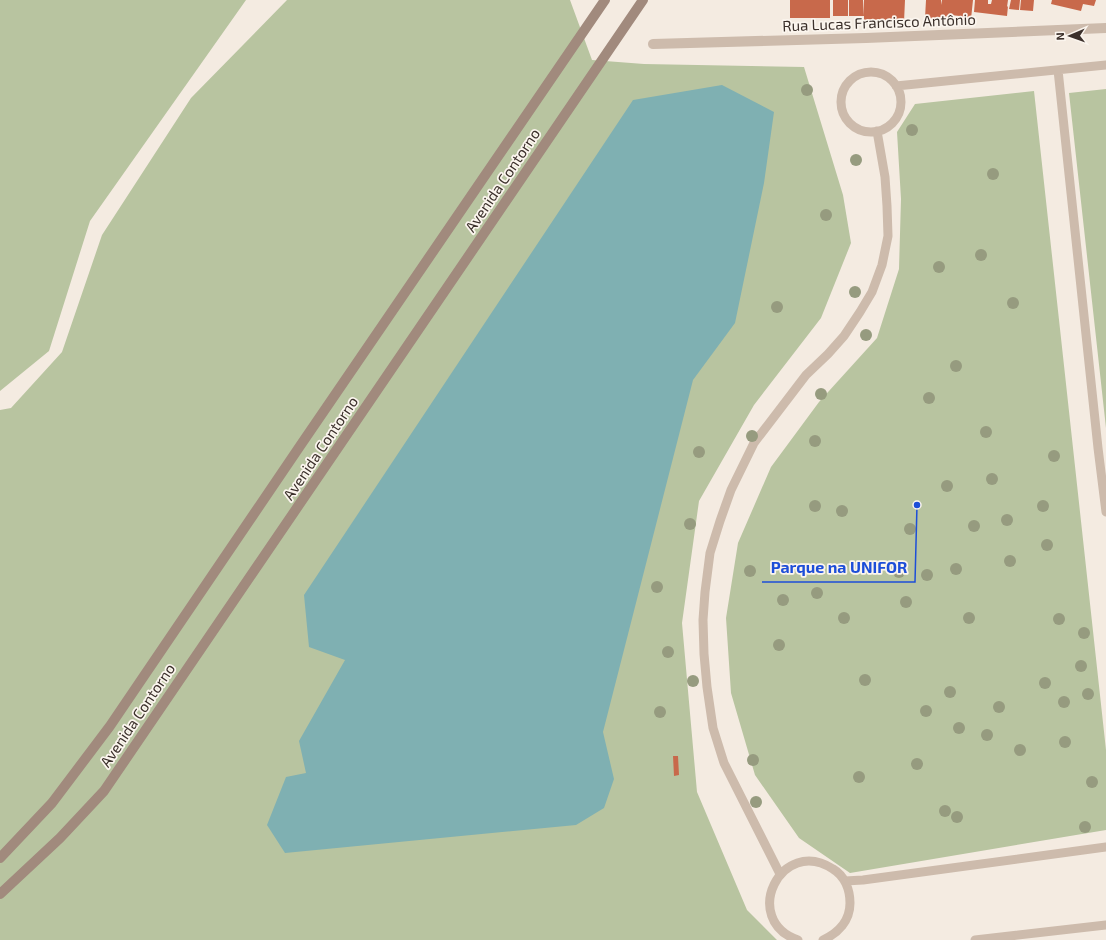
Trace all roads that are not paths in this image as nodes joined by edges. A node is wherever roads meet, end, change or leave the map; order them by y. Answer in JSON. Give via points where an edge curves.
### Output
{"nodes":[{"id":1,"x":605,"y":0,"type":"edge"},
{"id":2,"x":643,"y":0,"type":"edge"},
{"id":3,"x":1106,"y":28,"type":"edge"},
{"id":4,"x":653,"y":44,"type":"dead end"},
{"id":5,"x":1106,"y":64,"type":"edge"},
{"id":6,"x":1058,"y":70,"type":"junction"},
{"id":7,"x":896,"y":86,"type":"junction"},
{"id":8,"x":877,"y":131,"type":"junction"},
{"id":9,"x":1102,"y":448,"type":"edge"},
{"id":10,"x":1106,"y":512,"type":"edge"},
{"id":11,"x":1106,"y":847,"type":"edge"},
{"id":12,"x":0,"y":858,"type":"edge"},
{"id":13,"x":780,"y":874,"type":"junction"},
{"id":14,"x":845,"y":881,"type":"junction"},
{"id":15,"x":0,"y":894,"type":"edge"},
{"id":16,"x":1106,"y":925,"type":"edge"},
{"id":17,"x":1013,"y":938,"type":"edge"},
{"id":18,"x":798,"y":940,"type":"edge"},
{"id":19,"x":823,"y":940,"type":"edge"},
{"id":20,"x":975,"y":940,"type":"edge"}],
"edges":[{"from":1,"to":12,"type":"street","name":"Avenida Contorno","via":[[110,726],[52,803]]},
{"from":2,"to":15,"type":"street","name":"Avenida Contorno","via":[[104,791],[60,838]]},
{"from":3,"to":4,"type":"street","name":"Rua Lucas Francisco Antônio"},
{"from":5,"to":6,"type":"lane"},
{"from":6,"to":7,"type":"lane"},
{"from":6,"to":9,"type":"lane"},
{"from":7,"to":8,"type":"lane","via":[[901,105],[898,114],[893,122]]},
{"from":7,"to":8,"type":"lane","via":[[880,73],[870,72],[851,79],[841,96],[841,107],[850,124],[867,132]]},
{"from":8,"to":13,"type":"lane","via":[[885,177],[888,236],[882,265],[872,292],[844,336],[806,375],[754,443],[731,490],[710,553],[703,620],[707,687],[713,728],[724,763]]},
{"from":9,"to":10,"type":"lane"},
{"from":11,"to":14,"type":"lane"},
{"from":13,"to":14,"type":"lane","via":[[800,862],[813,861],[836,870]]},
{"from":13,"to":18,"type":"lane","via":[[772,887],[769,900],[771,913],[782,931]]},
{"from":14,"to":19,"type":"lane","via":[[849,892],[848,916],[842,927]]},
{"from":16,"to":17,"type":"lane"},
{"from":17,"to":20,"type":"lane"}]}
